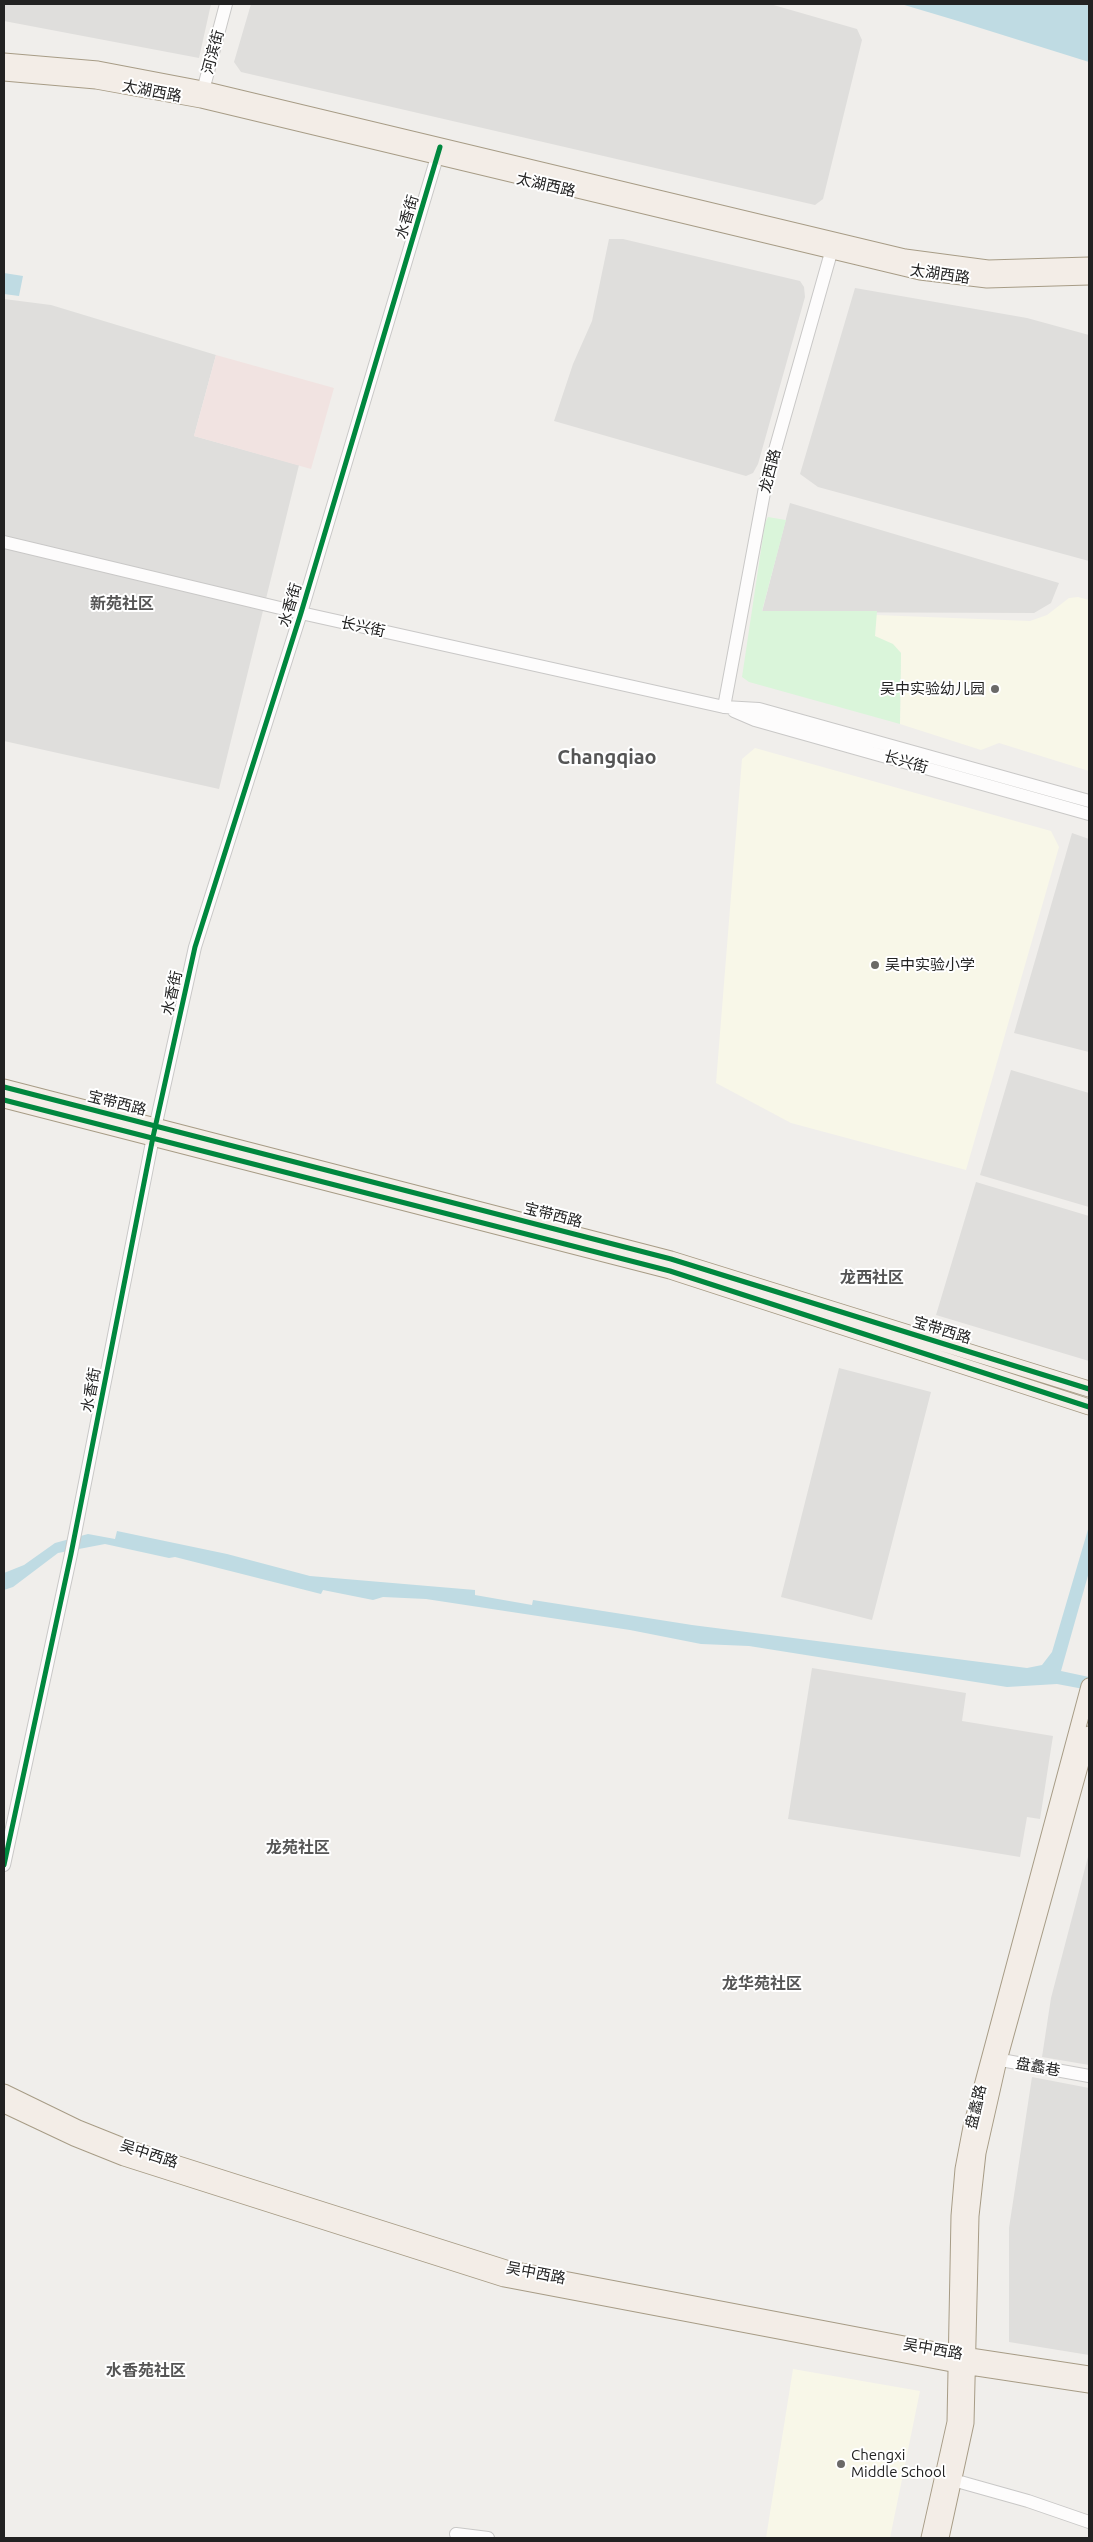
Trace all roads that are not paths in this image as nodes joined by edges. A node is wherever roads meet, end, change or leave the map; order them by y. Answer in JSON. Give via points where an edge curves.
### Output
{"nodes":[{"id":1,"x":226,"y":4,"type":"edge"},
{"id":2,"x":4,"y":61,"type":"edge"},
{"id":3,"x":4,"y":73,"type":"edge"},
{"id":4,"x":202,"y":95,"type":"junction"},
{"id":5,"x":439,"y":153,"type":"junction"},
{"id":6,"x":833,"y":246,"type":"junction"},
{"id":7,"x":1089,"y":265,"type":"edge"},
{"id":8,"x":1089,"y":277,"type":"edge"},
{"id":9,"x":4,"y":542,"type":"edge"},
{"id":10,"x":301,"y":613,"type":"junction"},
{"id":11,"x":724,"y":707,"type":"junction"},
{"id":12,"x":1089,"y":801,"type":"edge"},
{"id":13,"x":1089,"y":814,"type":"edge"},
{"id":14,"x":4,"y":1088,"type":"edge"},
{"id":15,"x":4,"y":1100,"type":"edge"},
{"id":16,"x":154,"y":1131,"type":"junction"},
{"id":17,"x":1089,"y":1389,"type":"edge"},
{"id":18,"x":1089,"y":1406,"type":"edge"},
{"id":19,"x":1088,"y":1691,"type":"edge"},
{"id":20,"x":1089,"y":1734,"type":"edge"},
{"id":21,"x":4,"y":1864,"type":"edge"},
{"id":22,"x":993,"y":2059,"type":"junction"},
{"id":23,"x":1089,"y":2076,"type":"edge"},
{"id":24,"x":4,"y":2092,"type":"edge"},
{"id":25,"x":4,"y":2105,"type":"edge"},
{"id":26,"x":963,"y":2361,"type":"junction"},
{"id":27,"x":1089,"y":2374,"type":"edge"},
{"id":28,"x":1089,"y":2385,"type":"edge"},
{"id":29,"x":949,"y":2479,"type":"junction"},
{"id":30,"x":1089,"y":2522,"type":"edge"},
{"id":31,"x":456,"y":2534,"type":"dead end"},
{"id":32,"x":488,"y":2538,"type":"edge"},
{"id":33,"x":929,"y":2538,"type":"edge"},
{"id":34,"x":941,"y":2538,"type":"edge"}],
"edges":[{"from":1,"to":4,"type":"street","name":"河滨街"},
{"from":2,"to":4,"type":"main road","name":"太湖西路","via":[[98,69]]},
{"from":3,"to":4,"type":"main road","name":"太湖西路"},
{"from":4,"to":5,"type":"main road","name":"太湖西路"},
{"from":5,"to":6,"type":"main road","name":"太湖西路"},
{"from":5,"to":10,"type":"street","name":"水香街"},
{"from":6,"to":7,"type":"main road","name":"太湖西路","via":[[967,266]]},
{"from":6,"to":8,"type":"main road","name":"太湖西路","via":[[902,269],[966,278]]},
{"from":6,"to":11,"type":"street","name":"龙西路","via":[[766,482]]},
{"from":9,"to":10,"type":"street","name":"长兴街"},
{"from":10,"to":11,"type":"street","name":"长兴街"},
{"from":10,"to":16,"type":"street","name":"水香街","via":[[195,947]]},
{"from":11,"to":12,"type":"street","name":"长兴街","via":[[759,709]]},
{"from":11,"to":13,"type":"street","name":"长兴街","via":[[756,720]]},
{"from":14,"to":16,"type":"main road","name":"宝带西路"},
{"from":15,"to":16,"type":"main road","name":"宝带西路"},
{"from":16,"to":17,"type":"main road","name":"宝带西路","via":[[671,1259]]},
{"from":16,"to":18,"type":"main road","name":"宝带西路","via":[[670,1271]]},
{"from":16,"to":21,"type":"street","name":"水香街","via":[[75,1535]]},
{"from":19,"to":22,"type":"main road","name":"盘蠡路"},
{"from":20,"to":22,"type":"main road","name":"盘蠡路"},
{"from":22,"to":23,"type":"street","name":"盘蠡巷"},
{"from":22,"to":26,"type":"main road","name":"盘蠡路","via":[[974,2109],[963,2169],[959,2216]]},
{"from":24,"to":26,"type":"main road","name":"吴中西路","via":[[128,2148],[506,2268]]},
{"from":25,"to":26,"type":"main road","name":"吴中西路","via":[[124,2158],[504,2279]]},
{"from":26,"to":27,"type":"main road","name":"吴中西路"},
{"from":26,"to":28,"type":"main road","name":"吴中西路"},
{"from":26,"to":29,"type":"main road","name":"盘蠡路"},
{"from":29,"to":30,"type":"street"},
{"from":29,"to":33,"type":"main road","name":"盘蠡路"},
{"from":29,"to":34,"type":"main road","name":"盘蠡路"},
{"from":31,"to":32,"type":"street"}]}
